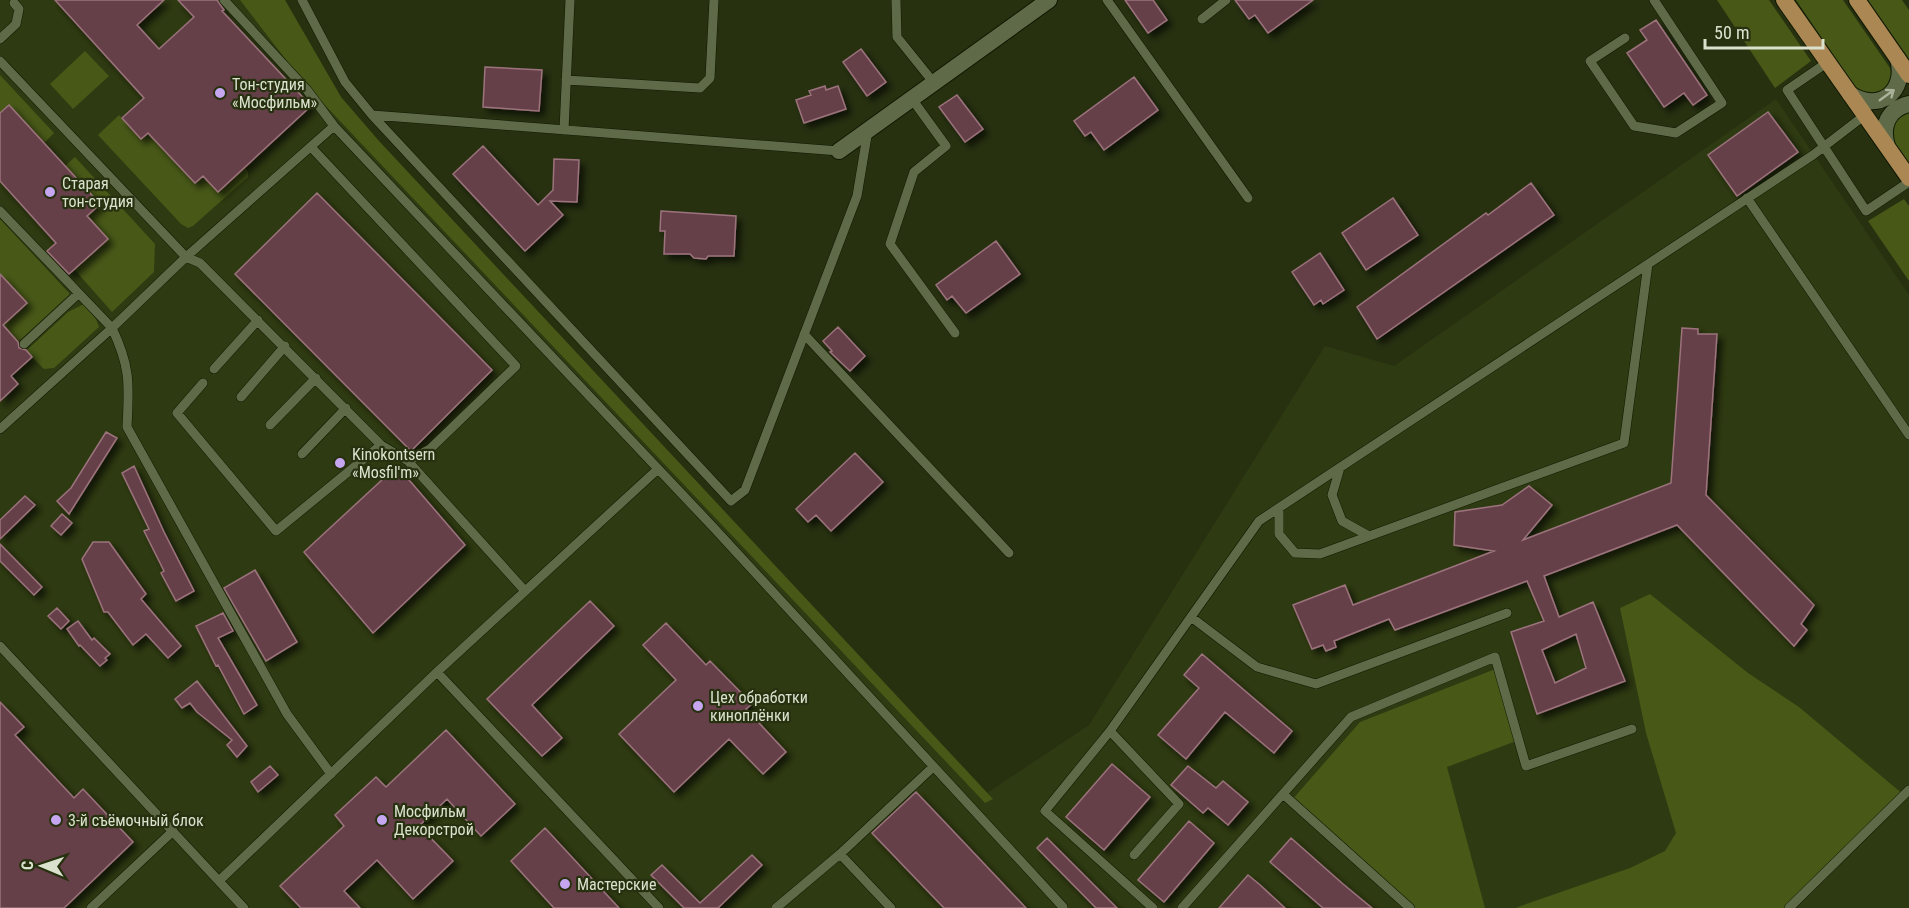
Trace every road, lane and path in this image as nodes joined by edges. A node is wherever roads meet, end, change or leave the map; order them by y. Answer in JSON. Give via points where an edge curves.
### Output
{"nodes":[{"id":1,"x":224,"y":0,"type":"edge"},
{"id":2,"x":302,"y":0,"type":"edge"},
{"id":3,"x":570,"y":0,"type":"edge"},
{"id":4,"x":714,"y":0,"type":"edge"},
{"id":5,"x":896,"y":0,"type":"edge"},
{"id":6,"x":1049,"y":0,"type":"edge"},
{"id":7,"x":1107,"y":0,"type":"edge"},
{"id":8,"x":1226,"y":0,"type":"edge"},
{"id":9,"x":1654,"y":0,"type":"edge"},
{"id":10,"x":1784,"y":0,"type":"edge"},
{"id":11,"x":1857,"y":0,"type":"edge"},
{"id":12,"x":14,"y":3,"type":"dead end"},
{"id":13,"x":1202,"y":19,"type":"dead end"},
{"id":14,"x":1625,"y":38,"type":"dead end"},
{"id":15,"x":0,"y":39,"type":"edge"},
{"id":16,"x":1898,"y":59,"type":"junction"},
{"id":17,"x":0,"y":61,"type":"edge"},
{"id":18,"x":1828,"y":62,"type":"junction"},
{"id":19,"x":1909,"y":75,"type":"edge"},
{"id":20,"x":566,"y":80,"type":"junction"},
{"id":21,"x":934,"y":83,"type":"junction"},
{"id":22,"x":1850,"y":94,"type":"junction"},
{"id":23,"x":912,"y":99,"type":"junction"},
{"id":24,"x":1909,"y":104,"type":"edge"},
{"id":25,"x":372,"y":115,"type":"junction"},
{"id":26,"x":1865,"y":115,"type":"junction"},
{"id":27,"x":334,"y":126,"type":"junction"},
{"id":28,"x":564,"y":130,"type":"junction"},
{"id":29,"x":868,"y":130,"type":"junction"},
{"id":30,"x":1825,"y":146,"type":"junction"},
{"id":31,"x":1887,"y":146,"type":"junction"},
{"id":32,"x":311,"y":147,"type":"junction"},
{"id":33,"x":839,"y":151,"type":"joint"},
{"id":34,"x":1909,"y":180,"type":"edge"},
{"id":35,"x":1248,"y":198,"type":"dead end"},
{"id":36,"x":1747,"y":198,"type":"junction"},
{"id":37,"x":0,"y":211,"type":"edge"},
{"id":38,"x":186,"y":257,"type":"junction"},
{"id":39,"x":1648,"y":264,"type":"junction"},
{"id":40,"x":78,"y":294,"type":"junction"},
{"id":41,"x":258,"y":320,"type":"junction"},
{"id":42,"x":112,"y":328,"type":"junction"},
{"id":43,"x":955,"y":333,"type":"dead end"},
{"id":44,"x":804,"y":334,"type":"junction"},
{"id":45,"x":24,"y":344,"type":"dead end"},
{"id":46,"x":285,"y":346,"type":"junction"},
{"id":47,"x":214,"y":369,"type":"dead end"},
{"id":48,"x":316,"y":378,"type":"junction"},
{"id":49,"x":202,"y":383,"type":"dead end"},
{"id":50,"x":241,"y":397,"type":"dead end"},
{"id":51,"x":346,"y":408,"type":"junction"},
{"id":52,"x":270,"y":425,"type":"dead end"},
{"id":53,"x":0,"y":429,"type":"edge"},
{"id":54,"x":1909,"y":435,"type":"edge"},
{"id":55,"x":381,"y":445,"type":"junction"},
{"id":56,"x":302,"y":454,"type":"dead end"},
{"id":57,"x":408,"y":461,"type":"junction"},
{"id":58,"x":1340,"y":468,"type":"junction"},
{"id":59,"x":658,"y":469,"type":"junction"},
{"id":60,"x":1279,"y":508,"type":"junction"},
{"id":61,"x":1369,"y":536,"type":"junction"},
{"id":62,"x":1009,"y":553,"type":"dead end"},
{"id":63,"x":525,"y":591,"type":"junction"},
{"id":64,"x":1507,"y":613,"type":"dead end"},
{"id":65,"x":1191,"y":617,"type":"junction"},
{"id":66,"x":0,"y":646,"type":"edge"},
{"id":67,"x":437,"y":672,"type":"junction"},
{"id":68,"x":1632,"y":729,"type":"dead end"},
{"id":69,"x":1110,"y":731,"type":"junction"},
{"id":70,"x":933,"y":767,"type":"junction"},
{"id":71,"x":331,"y":774,"type":"junction"},
{"id":72,"x":1909,"y":790,"type":"edge"},
{"id":73,"x":1283,"y":794,"type":"junction"},
{"id":74,"x":173,"y":831,"type":"junction"},
{"id":75,"x":840,"y":855,"type":"junction"},
{"id":76,"x":1134,"y":855,"type":"dead end"},
{"id":77,"x":220,"y":880,"type":"junction"},
{"id":78,"x":1063,"y":907,"type":"edge"},
{"id":79,"x":91,"y":908,"type":"edge"},
{"id":80,"x":244,"y":908,"type":"edge"},
{"id":81,"x":659,"y":908,"type":"edge"},
{"id":82,"x":776,"y":908,"type":"edge"},
{"id":83,"x":891,"y":908,"type":"edge"},
{"id":84,"x":1154,"y":908,"type":"edge"},
{"id":85,"x":1182,"y":908,"type":"edge"},
{"id":86,"x":1410,"y":908,"type":"edge"},
{"id":87,"x":1789,"y":908,"type":"edge"}],
"edges":[{"from":1,"to":27,"type":"lane","via":[[307,90]]},
{"from":2,"to":25,"type":"lane","via":[[345,82]]},
{"from":3,"to":20,"type":"lane"},
{"from":4,"to":20,"type":"lane","via":[[710,78],[700,88]]},
{"from":5,"to":21,"type":"lane","via":[[897,37]]},
{"from":6,"to":21,"type":"street"},
{"from":7,"to":35,"type":"lane"},
{"from":8,"to":13,"type":"lane"},
{"from":9,"to":14,"type":"lane","via":[[1722,103],[1676,134],[1634,126],[1590,61]]},
{"from":10,"to":18,"type":"main road"},
{"from":11,"to":16,"type":"main road"},
{"from":12,"to":15,"type":"lane","via":[[19,9],[16,24]]},
{"from":16,"to":19,"type":"main road"},
{"from":22,"to":16,"type":"street","one_way":true,"via":[[1869,102],[1888,97],[1900,80]]},
{"from":17,"to":38,"type":"lane"},
{"from":18,"to":22,"type":"main road"},
{"from":18,"to":30,"type":"lane","via":[[1787,90]]},
{"from":20,"to":28,"type":"lane"},
{"from":21,"to":23,"type":"street"},
{"from":22,"to":26,"type":"main road"},
{"from":23,"to":29,"type":"street"},
{"from":23,"to":43,"type":"lane","via":[[946,146],[914,172],[890,244]]},
{"from":24,"to":31,"type":"street","via":[[1889,116],[1884,136]]},
{"from":25,"to":28,"type":"lane"},
{"from":25,"to":44,"type":"lane","via":[[731,501],[745,490]]},
{"from":26,"to":30,"type":"lane"},
{"from":26,"to":31,"type":"main road"},
{"from":27,"to":32,"type":"lane"},
{"from":27,"to":59,"type":"lane"},
{"from":28,"to":33,"type":"lane"},
{"from":29,"to":33,"type":"street"},
{"from":29,"to":44,"type":"lane","via":[[856,196]]},
{"from":30,"to":34,"type":"lane","via":[[1866,211]]},
{"from":30,"to":36,"type":"lane"},
{"from":31,"to":34,"type":"main road"},
{"from":32,"to":38,"type":"lane"},
{"from":32,"to":57,"type":"lane","via":[[516,366],[430,449]]},
{"from":36,"to":39,"type":"lane"},
{"from":36,"to":54,"type":"lane"},
{"from":37,"to":40,"type":"lane"},
{"from":38,"to":41,"type":"lane","via":[[200,263]]},
{"from":38,"to":42,"type":"lane"},
{"from":39,"to":58,"type":"lane"},
{"from":39,"to":61,"type":"lane","via":[[1624,442]]},
{"from":40,"to":42,"type":"lane"},
{"from":40,"to":45,"type":"lane"},
{"from":41,"to":46,"type":"lane"},
{"from":41,"to":47,"type":"lane"},
{"from":42,"to":53,"type":"lane"},
{"from":42,"to":71,"type":"lane","via":[[129,380],[127,427],[287,714]]},
{"from":44,"to":62,"type":"lane"},
{"from":46,"to":48,"type":"lane"},
{"from":46,"to":50,"type":"lane"},
{"from":48,"to":51,"type":"lane"},
{"from":48,"to":52,"type":"lane"},
{"from":49,"to":55,"type":"lane","via":[[177,413],[276,531]]},
{"from":51,"to":55,"type":"lane"},
{"from":51,"to":56,"type":"lane"},
{"from":55,"to":57,"type":"lane"},
{"from":57,"to":63,"type":"lane"},
{"from":58,"to":60,"type":"lane"},
{"from":58,"to":61,"type":"lane","via":[[1332,495],[1342,521]]},
{"from":59,"to":63,"type":"lane"},
{"from":59,"to":70,"type":"lane"},
{"from":60,"to":61,"type":"lane","via":[[1279,534],[1295,553],[1320,554]]},
{"from":60,"to":65,"type":"lane","via":[[1259,521]]},
{"from":63,"to":67,"type":"lane"},
{"from":64,"to":65,"type":"lane","via":[[1316,684],[1257,667]]},
{"from":65,"to":69,"type":"lane"},
{"from":66,"to":74,"type":"lane"},
{"from":67,"to":71,"type":"lane"},
{"from":67,"to":81,"type":"lane"},
{"from":68,"to":73,"type":"lane","via":[[1526,766],[1495,657],[1351,717]]},
{"from":69,"to":76,"type":"lane","via":[[1179,804]]},
{"from":69,"to":84,"type":"lane","via":[[1045,811]]},
{"from":70,"to":75,"type":"lane"},
{"from":70,"to":78,"type":"lane"},
{"from":71,"to":77,"type":"lane"},
{"from":72,"to":87,"type":"lane"},
{"from":73,"to":85,"type":"lane"},
{"from":73,"to":86,"type":"lane"},
{"from":74,"to":77,"type":"lane"},
{"from":74,"to":79,"type":"lane"},
{"from":75,"to":82,"type":"lane"},
{"from":75,"to":83,"type":"lane"},
{"from":77,"to":80,"type":"lane"}]}
